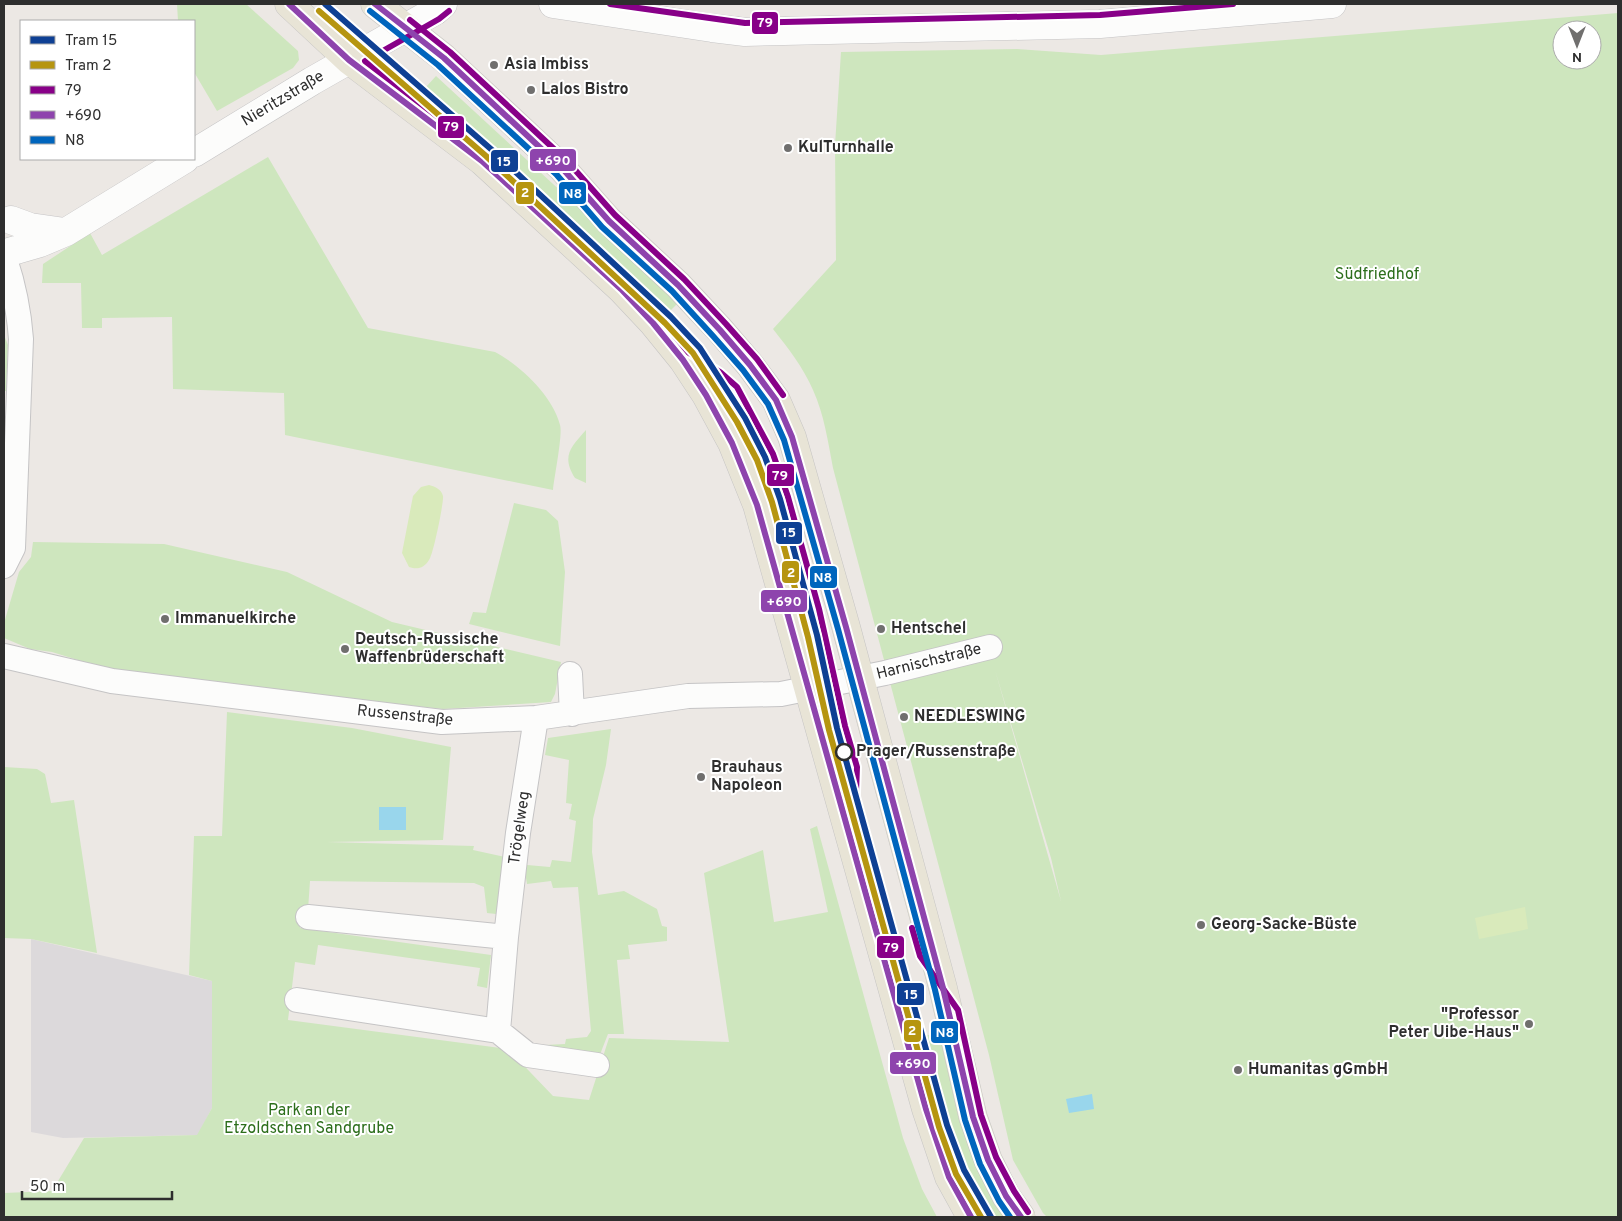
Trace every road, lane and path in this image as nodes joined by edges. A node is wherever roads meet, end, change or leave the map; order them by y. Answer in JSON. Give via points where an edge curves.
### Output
{"nodes":[{"id":1,"x":289,"y":4,"type":"edge"},
{"id":2,"x":375,"y":4,"type":"edge"},
{"id":3,"x":443,"y":4,"type":"edge"},
{"id":4,"x":553,"y":4,"type":"edge"},
{"id":5,"x":1332,"y":4,"type":"edge"},
{"id":6,"x":405,"y":27,"type":"junction"},
{"id":7,"x":348,"y":60,"type":"junction"},
{"id":8,"x":195,"y":152,"type":"edge"},
{"id":9,"x":183,"y":160,"type":"edge"},
{"id":10,"x":7,"y":215,"type":"edge"},
{"id":11,"x":66,"y":232,"type":"junction"},
{"id":12,"x":6,"y":257,"type":"edge"},
{"id":13,"x":12,"y":308,"type":"edge"},
{"id":14,"x":4,"y":566,"type":"edge"},
{"id":15,"x":990,"y":647,"type":"dead end"},
{"id":16,"x":4,"y":656,"type":"edge"},
{"id":17,"x":570,"y":674,"type":"dead end"},
{"id":18,"x":859,"y":678,"type":"junction"},
{"id":19,"x":808,"y":688,"type":"junction"},
{"id":20,"x":572,"y":714,"type":"junction"},
{"id":21,"x":536,"y":718,"type":"junction"},
{"id":22,"x":308,"y":917,"type":"dead end"},
{"id":23,"x":506,"y":937,"type":"junction"},
{"id":24,"x":297,"y":1000,"type":"dead end"},
{"id":25,"x":498,"y":1031,"type":"junction"},
{"id":26,"x":598,"y":1065,"type":"dead end"},
{"id":27,"x":971,"y":1217,"type":"edge"},
{"id":28,"x":1021,"y":1217,"type":"edge"}],
"edges":[{"from":1,"to":7,"type":"main road"},
{"from":2,"to":6,"type":"main road"},
{"from":3,"to":6,"type":"street","name":"Nieritzstraße","via":[[435,12]]},
{"from":4,"to":5,"type":"street","via":[[745,32],[1100,24]]},
{"from":6,"to":7,"type":"street","name":"Nieritzstraße"},
{"from":6,"to":18,"type":"main road","via":[[444,58],[562,168],[609,221],[678,285],[720,330],[776,400],[792,437]]},
{"from":7,"to":8,"type":"street","name":"Nieritzstraße"},
{"from":7,"to":19,"type":"main road","via":[[482,161],[621,289],[683,360],[732,443],[757,505]]},
{"from":9,"to":11,"type":"street"},
{"from":10,"to":11,"type":"street","via":[[30,227]]},
{"from":10,"to":12,"type":"street","via":[[13,237]]},
{"from":11,"to":12,"type":"street"},
{"from":12,"to":13,"type":"street","via":[[12,281]]},
{"from":13,"to":14,"type":"street","via":[[21,370],[13,548]]},
{"from":15,"to":18,"type":"street","name":"Harnischstraße"},
{"from":16,"to":21,"type":"street","name":"Russenstraße","via":[[112,681],[442,722]]},
{"from":17,"to":20,"type":"street"},
{"from":18,"to":19,"type":"street","name":"Harnischstraße"},
{"from":18,"to":28,"type":"main road","via":[[943,988],[973,1118],[988,1160]]},
{"from":19,"to":20,"type":"street","name":"Russenstraße","via":[[772,695],[688,696]]},
{"from":19,"to":27,"type":"main road","via":[[928,1116],[949,1177]]},
{"from":20,"to":21,"type":"street","name":"Russenstraße"},
{"from":21,"to":23,"type":"street","name":"Trögelweg"},
{"from":22,"to":23,"type":"street"},
{"from":23,"to":25,"type":"street","name":"Trögelweg"},
{"from":24,"to":25,"type":"street"},
{"from":25,"to":26,"type":"street","via":[[528,1055]]}]}
